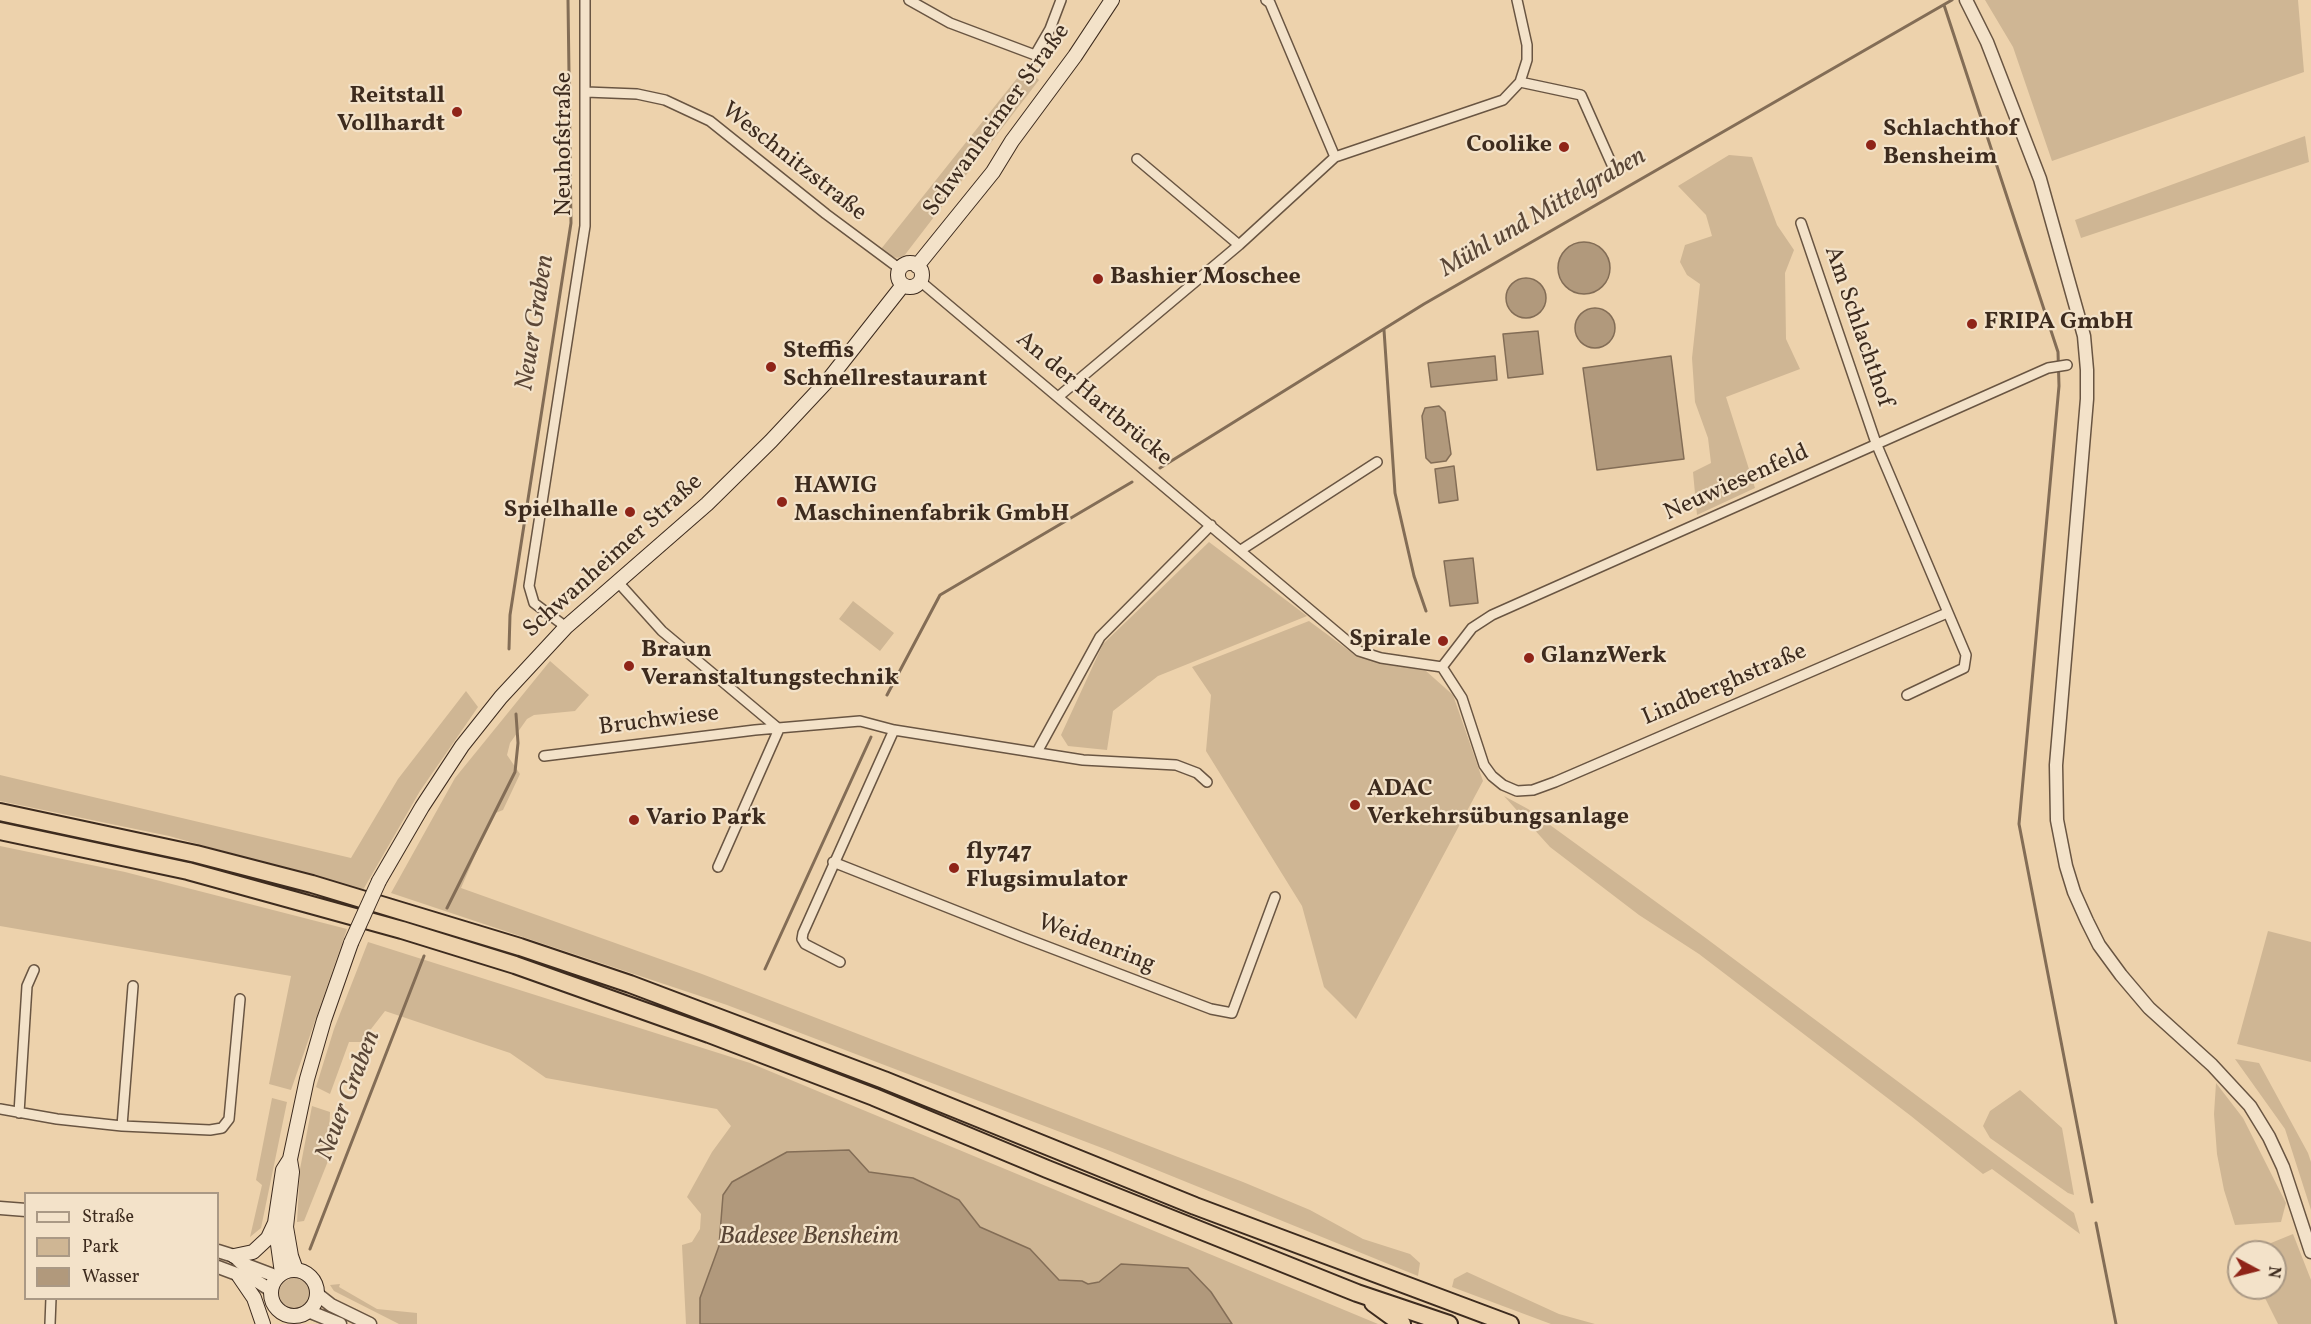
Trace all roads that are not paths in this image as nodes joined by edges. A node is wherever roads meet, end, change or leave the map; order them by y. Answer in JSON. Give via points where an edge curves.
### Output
{"nodes":[{"id":1,"x":585,"y":0,"type":"edge"},
{"id":2,"x":909,"y":0,"type":"edge"},
{"id":3,"x":1061,"y":0,"type":"edge"},
{"id":4,"x":1112,"y":0,"type":"edge"},
{"id":5,"x":1517,"y":0,"type":"edge"},
{"id":6,"x":1269,"y":1,"type":"edge"},
{"id":7,"x":1967,"y":2,"type":"edge"},
{"id":8,"x":1520,"y":82,"type":"junction"},
{"id":9,"x":586,"y":92,"type":"junction"},
{"id":10,"x":1335,"y":157,"type":"junction"},
{"id":11,"x":1137,"y":159,"type":"dead end"},
{"id":12,"x":1612,"y":172,"type":"dead end"},
{"id":13,"x":1801,"y":223,"type":"dead end"},
{"id":14,"x":1239,"y":245,"type":"junction"},
{"id":15,"x":917,"y":266,"type":"junction"},
{"id":16,"x":900,"y":268,"type":"junction"},
{"id":17,"x":920,"y":281,"type":"junction"},
{"id":18,"x":903,"y":285,"type":"junction"},
{"id":19,"x":2067,"y":365,"type":"dead end"},
{"id":20,"x":1058,"y":397,"type":"junction"},
{"id":21,"x":1876,"y":443,"type":"junction"},
{"id":22,"x":1377,"y":462,"type":"dead end"},
{"id":23,"x":1210,"y":525,"type":"junction"},
{"id":24,"x":1241,"y":550,"type":"junction"},
{"id":25,"x":617,"y":581,"type":"junction"},
{"id":26,"x":1947,"y":613,"type":"junction"},
{"id":27,"x":566,"y":627,"type":"junction"},
{"id":28,"x":1442,"y":667,"type":"junction"},
{"id":29,"x":1907,"y":695,"type":"dead end"},
{"id":30,"x":779,"y":729,"type":"junction"},
{"id":31,"x":894,"y":730,"type":"junction"},
{"id":32,"x":1037,"y":752,"type":"junction"},
{"id":33,"x":544,"y":756,"type":"dead end"},
{"id":34,"x":1208,"y":782,"type":"dead end"},
{"id":35,"x":0,"y":812,"type":"edge"},
{"id":36,"x":0,"y":831,"type":"edge"},
{"id":37,"x":833,"y":862,"type":"junction"},
{"id":38,"x":718,"y":867,"type":"dead end"},
{"id":39,"x":1275,"y":897,"type":"dead end"},
{"id":40,"x":840,"y":962,"type":"dead end"},
{"id":41,"x":34,"y":970,"type":"dead end"},
{"id":42,"x":133,"y":986,"type":"dead end"},
{"id":43,"x":240,"y":999,"type":"dead end"},
{"id":44,"x":0,"y":1109,"type":"edge"},
{"id":45,"x":19,"y":1113,"type":"junction"},
{"id":46,"x":122,"y":1126,"type":"junction"},
{"id":47,"x":290,"y":1159,"type":"junction"},
{"id":48,"x":0,"y":1208,"type":"edge"},
{"id":49,"x":24,"y":1210,"type":"edge"},
{"id":50,"x":275,"y":1223,"type":"junction"},
{"id":51,"x":219,"y":1251,"type":"edge"},
{"id":52,"x":2311,"y":1252,"type":"edge"},
{"id":53,"x":234,"y":1256,"type":"junction"},
{"id":54,"x":219,"y":1267,"type":"edge"},
{"id":55,"x":296,"y":1270,"type":"junction"},
{"id":56,"x":280,"y":1275,"type":"junction"},
{"id":57,"x":239,"y":1276,"type":"junction"},
{"id":58,"x":271,"y":1290,"type":"junction"},
{"id":59,"x":1358,"y":1293,"type":"junction"},
{"id":60,"x":317,"y":1294,"type":"junction"},
{"id":61,"x":51,"y":1300,"type":"edge"},
{"id":62,"x":308,"y":1311,"type":"junction"},
{"id":63,"x":278,"y":1318,"type":"edge"},
{"id":64,"x":291,"y":1320,"type":"edge"},
{"id":65,"x":50,"y":1324,"type":"edge"},
{"id":66,"x":263,"y":1324,"type":"edge"},
{"id":67,"x":340,"y":1324,"type":"edge"},
{"id":68,"x":370,"y":1324,"type":"edge"},
{"id":69,"x":1402,"y":1324,"type":"edge"},
{"id":70,"x":1449,"y":1324,"type":"edge"},
{"id":71,"x":1510,"y":1324,"type":"edge"}],
"edges":[{"from":1,"to":9,"type":"street","name":"Neuhofstraße"},
{"from":2,"to":3,"type":"street","via":[[950,23],[1035,55]]},
{"from":4,"to":15,"type":"main road","name":"Schwanheimer Straße","via":[[993,172]]},
{"from":5,"to":8,"type":"street","via":[[1527,45]]},
{"from":6,"to":10,"type":"street"},
{"from":7,"to":52,"type":"street","via":[[1987,42],[2040,179],[2084,336],[2087,399],[2056,765],[2057,820],[2066,866],[2099,945],[2121,975],[2149,1008],[2250,1106],[2283,1167]]},
{"from":8,"to":10,"type":"street","via":[[1503,100]]},
{"from":8,"to":12,"type":"street","via":[[1581,95]]},
{"from":9,"to":16,"type":"street","name":"Weschnitzstraße","via":[[637,94],[664,100],[710,121]]},
{"from":9,"to":27,"type":"street","name":"Neuhofstraße","via":[[585,226],[530,586],[534,603]]},
{"from":10,"to":14,"type":"street"},
{"from":11,"to":14,"type":"street"},
{"from":13,"to":21,"type":"street","name":"Am Schlachthof"},
{"from":14,"to":20,"type":"street"},
{"from":15,"to":16,"type":"main road","via":[[908,263]]},
{"from":15,"to":17,"type":"main road"},
{"from":16,"to":18,"type":"main road","via":[[898,275]]},
{"from":17,"to":18,"type":"main road","via":[[910,287]]},
{"from":17,"to":20,"type":"street","name":"An der Hartbrücke"},
{"from":18,"to":25,"type":"main road","name":"Schwanheimer Straße","via":[[829,379],[771,441],[707,504]]},
{"from":19,"to":21,"type":"street","name":"Neuwiesenfeld","via":[[2048,368]]},
{"from":20,"to":23,"type":"street","name":"An der Hartbrücke"},
{"from":21,"to":26,"type":"street"},
{"from":21,"to":28,"type":"street","name":"Neuwiesenfeld","via":[[1492,615],[1472,628]]},
{"from":22,"to":24,"type":"street"},
{"from":23,"to":24,"type":"street","name":"An der Hartbrücke"},
{"from":23,"to":32,"type":"street","via":[[1100,637]]},
{"from":24,"to":28,"type":"street","name":"An der Hartbrücke","via":[[1359,651]]},
{"from":25,"to":27,"type":"main road","name":"Schwanheimer Straße"},
{"from":25,"to":30,"type":"street","via":[[662,632]]},
{"from":26,"to":28,"type":"street","name":"Lindberghstraße","via":[[1533,790],[1517,791],[1492,776],[1484,765],[1462,698]]},
{"from":26,"to":29,"type":"street","via":[[1966,655],[1965,668]]},
{"from":27,"to":47,"type":"main road","name":"Schwanheimer Straße","bridge":true,"via":[[501,697],[462,747],[379,881],[351,943],[324,1020]]},
{"from":30,"to":31,"type":"street","name":"Bruchwiese","via":[[860,721]]},
{"from":30,"to":33,"type":"street","name":"Bruchwiese"},
{"from":30,"to":38,"type":"street"},
{"from":31,"to":32,"type":"street"},
{"from":31,"to":37,"type":"street"},
{"from":32,"to":34,"type":"street","via":[[1083,760],[1176,765]]},
{"from":35,"to":71,"type":"highway","via":[[196,854],[312,884],[630,984],[884,1080],[1195,1206]]},
{"from":36,"to":59,"type":"highway","via":[[188,871],[305,902],[620,1001],[863,1093]]},
{"from":37,"to":39,"type":"street","name":"Weidenring","via":[[1211,1009],[1232,1013]]},
{"from":37,"to":40,"type":"street","via":[[802,939]]},
{"from":41,"to":45,"type":"street","via":[[27,986]]},
{"from":42,"to":46,"type":"street"},
{"from":43,"to":46,"type":"street","via":[[227,1125],[210,1130]]},
{"from":44,"to":45,"type":"street"},
{"from":45,"to":46,"type":"street"},
{"from":47,"to":50,"type":"main road","via":[[283,1170]]},
{"from":47,"to":55,"type":"main road","via":[[286,1227]]},
{"from":48,"to":49,"type":"street"},
{"from":50,"to":53,"type":"main road","via":[[268,1238],[253,1252]]},
{"from":50,"to":56,"type":"main road"},
{"from":51,"to":53,"type":"street"},
{"from":53,"to":56,"type":"street","via":[[241,1263]]},
{"from":54,"to":57,"type":"street"},
{"from":55,"to":56,"type":"main road"},
{"from":55,"to":60,"type":"main road","via":[[311,1278]]},
{"from":56,"to":58,"type":"main road"},
{"from":57,"to":58,"type":"street"},
{"from":57,"to":66,"type":"main road","via":[[254,1298]]},
{"from":58,"to":63,"type":"main road"},
{"from":59,"to":69,"type":"highway"},
{"from":59,"to":70,"type":"highway"},
{"from":60,"to":62,"type":"main road"},
{"from":60,"to":68,"type":"street"},
{"from":61,"to":65,"type":"street"},
{"from":62,"to":64,"type":"main road"},
{"from":62,"to":67,"type":"street"},
{"from":63,"to":64,"type":"main road"}]}
